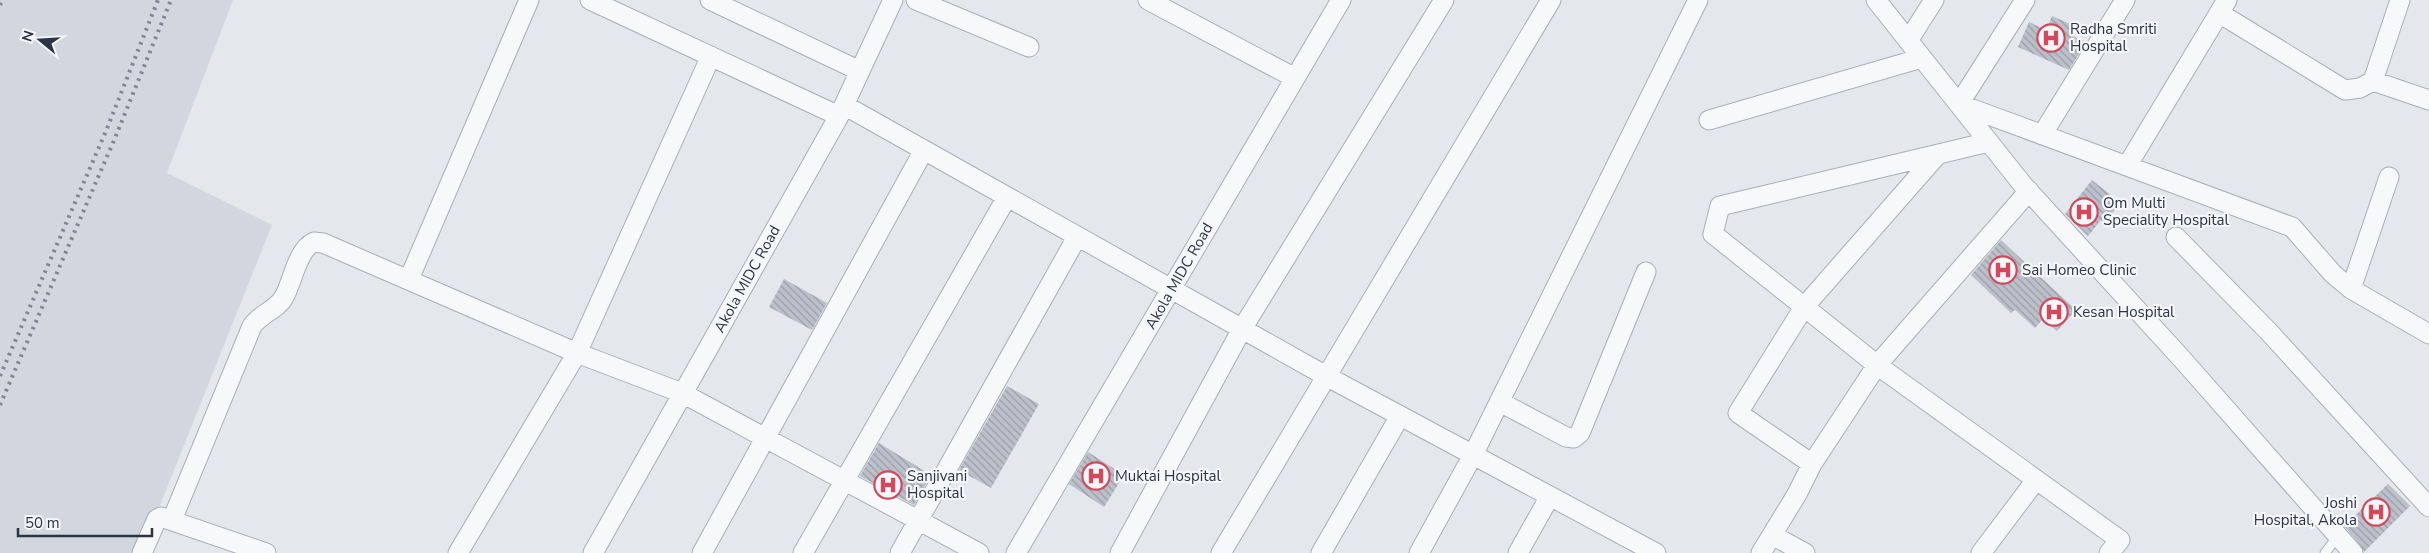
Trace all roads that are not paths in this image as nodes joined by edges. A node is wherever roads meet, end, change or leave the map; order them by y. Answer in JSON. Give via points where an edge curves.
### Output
{"nodes":[{"id":1,"x":529,"y":0,"type":"edge"},
{"id":2,"x":590,"y":0,"type":"edge"},
{"id":3,"x":710,"y":0,"type":"edge"},
{"id":4,"x":893,"y":0,"type":"edge"},
{"id":5,"x":916,"y":0,"type":"edge"},
{"id":6,"x":1148,"y":0,"type":"edge"},
{"id":7,"x":1341,"y":0,"type":"edge"},
{"id":8,"x":1444,"y":0,"type":"edge"},
{"id":9,"x":1551,"y":0,"type":"edge"},
{"id":10,"x":1698,"y":0,"type":"edge"},
{"id":11,"x":1876,"y":0,"type":"edge"},
{"id":12,"x":1934,"y":0,"type":"edge"},
{"id":13,"x":2025,"y":0,"type":"edge"},
{"id":14,"x":2125,"y":0,"type":"edge"},
{"id":15,"x":2400,"y":0,"type":"edge"},
{"id":16,"x":2223,"y":6,"type":"edge"},
{"id":17,"x":1908,"y":41,"type":"junction"},
{"id":18,"x":1030,"y":47,"type":"dead end"},
{"id":19,"x":711,"y":56,"type":"junction"},
{"id":20,"x":1922,"y":58,"type":"junction"},
{"id":21,"x":860,"y":71,"type":"junction"},
{"id":22,"x":1295,"y":78,"type":"junction"},
{"id":23,"x":2373,"y":81,"type":"junction"},
{"id":24,"x":2429,"y":100,"type":"edge"},
{"id":25,"x":1959,"y":104,"type":"junction"},
{"id":26,"x":842,"y":110,"type":"junction"},
{"id":27,"x":1709,"y":120,"type":"dead end"},
{"id":28,"x":2042,"y":134,"type":"junction"},
{"id":29,"x":1989,"y":142,"type":"junction"},
{"id":30,"x":924,"y":150,"type":"junction"},
{"id":31,"x":1938,"y":154,"type":"junction"},
{"id":32,"x":2127,"y":166,"type":"junction"},
{"id":33,"x":2389,"y":177,"type":"dead end"},
{"id":34,"x":2029,"y":191,"type":"junction"},
{"id":35,"x":1006,"y":197,"type":"junction"},
{"id":36,"x":1077,"y":237,"type":"junction"},
{"id":37,"x":2176,"y":237,"type":"dead end"},
{"id":38,"x":1646,"y":272,"type":"dead end"},
{"id":39,"x":410,"y":279,"type":"junction"},
{"id":40,"x":2351,"y":289,"type":"junction"},
{"id":41,"x":1171,"y":290,"type":"junction"},
{"id":42,"x":1804,"y":307,"type":"junction"},
{"id":43,"x":1242,"y":329,"type":"junction"},
{"id":44,"x":2429,"y":334,"type":"edge"},
{"id":45,"x":577,"y":353,"type":"junction"},
{"id":46,"x":1877,"y":365,"type":"junction"},
{"id":47,"x":1326,"y":376,"type":"junction"},
{"id":48,"x":682,"y":394,"type":"junction"},
{"id":49,"x":1500,"y":402,"type":"junction"},
{"id":50,"x":1400,"y":416,"type":"junction"},
{"id":51,"x":764,"y":438,"type":"junction"},
{"id":52,"x":1473,"y":455,"type":"junction"},
{"id":53,"x":1812,"y":464,"type":"junction"},
{"id":54,"x":844,"y":480,"type":"junction"},
{"id":55,"x":2036,"y":480,"type":"junction"},
{"id":56,"x":1550,"y":496,"type":"junction"},
{"id":57,"x":2429,"y":507,"type":"edge"},
{"id":58,"x":172,"y":520,"type":"junction"},
{"id":59,"x":918,"y":520,"type":"junction"},
{"id":60,"x":1772,"y":535,"type":"junction"},
{"id":61,"x":2338,"y":536,"type":"junction"},
{"id":62,"x":1624,"y":546,"type":"edge"},
{"id":63,"x":142,"y":553,"type":"edge"},
{"id":64,"x":266,"y":553,"type":"edge"},
{"id":65,"x":458,"y":553,"type":"edge"},
{"id":66,"x":593,"y":553,"type":"edge"},
{"id":67,"x":702,"y":553,"type":"edge"},
{"id":68,"x":803,"y":553,"type":"edge"},
{"id":69,"x":900,"y":553,"type":"edge"},
{"id":70,"x":979,"y":553,"type":"edge"},
{"id":71,"x":1016,"y":553,"type":"edge"},
{"id":72,"x":1120,"y":553,"type":"edge"},
{"id":73,"x":1221,"y":553,"type":"edge"},
{"id":74,"x":1320,"y":553,"type":"edge"},
{"id":75,"x":1419,"y":553,"type":"edge"},
{"id":76,"x":1518,"y":553,"type":"edge"},
{"id":77,"x":1656,"y":553,"type":"edge"},
{"id":78,"x":1761,"y":553,"type":"edge"},
{"id":79,"x":1805,"y":553,"type":"edge"},
{"id":80,"x":1980,"y":553,"type":"edge"},
{"id":81,"x":2109,"y":553,"type":"edge"},
{"id":82,"x":2325,"y":553,"type":"edge"},
{"id":83,"x":2353,"y":553,"type":"edge"}],
"edges":[{"from":1,"to":39,"type":"street"},
{"from":2,"to":19,"type":"street"},
{"from":3,"to":21,"type":"street"},
{"from":4,"to":21,"type":"street","name":"Akola MIDC Road"},
{"from":5,"to":18,"type":"street"},
{"from":6,"to":22,"type":"street"},
{"from":7,"to":22,"type":"street","name":"Akola MIDC Road"},
{"from":8,"to":43,"type":"street"},
{"from":9,"to":47,"type":"street"},
{"from":10,"to":49,"type":"street"},
{"from":11,"to":17,"type":"street"},
{"from":12,"to":17,"type":"street"},
{"from":13,"to":25,"type":"street"},
{"from":14,"to":28,"type":"street"},
{"from":15,"to":23,"type":"street"},
{"from":16,"to":23,"type":"street","via":[[2337,86],[2352,90]]},
{"from":16,"to":32,"type":"street"},
{"from":17,"to":20,"type":"street"},
{"from":19,"to":26,"type":"street"},
{"from":19,"to":45,"type":"street"},
{"from":20,"to":25,"type":"street"},
{"from":20,"to":27,"type":"street"},
{"from":21,"to":26,"type":"street","name":"Akola MIDC Road"},
{"from":22,"to":41,"type":"street","name":"Akola MIDC Road"},
{"from":23,"to":24,"type":"street"},
{"from":25,"to":28,"type":"street"},
{"from":25,"to":29,"type":"street"},
{"from":26,"to":30,"type":"street"},
{"from":26,"to":48,"type":"street","name":"Akola MIDC Road"},
{"from":28,"to":32,"type":"street"},
{"from":29,"to":31,"type":"street"},
{"from":29,"to":34,"type":"street"},
{"from":30,"to":35,"type":"street"},
{"from":30,"to":51,"type":"street"},
{"from":31,"to":42,"type":"street"},
{"from":31,"to":42,"type":"street","via":[[1720,206],[1714,234]]},
{"from":32,"to":40,"type":"street","via":[[2292,227],[2333,274]]},
{"from":33,"to":40,"type":"street"},
{"from":34,"to":46,"type":"street"},
{"from":34,"to":61,"type":"street"},
{"from":35,"to":36,"type":"street"},
{"from":35,"to":54,"type":"street"},
{"from":36,"to":41,"type":"street"},
{"from":36,"to":59,"type":"street"},
{"from":37,"to":57,"type":"street","via":[[2269,332]]},
{"from":38,"to":49,"type":"street","via":[[1580,433],[1574,438],[1566,437]]},
{"from":39,"to":45,"type":"street"},
{"from":39,"to":58,"type":"street","via":[[323,243],[308,245],[283,300],[252,326]]},
{"from":40,"to":44,"type":"street"},
{"from":41,"to":43,"type":"street"},
{"from":41,"to":71,"type":"street","name":"Akola MIDC Road"},
{"from":42,"to":46,"type":"street"},
{"from":42,"to":53,"type":"street","via":[[1738,413]]},
{"from":43,"to":47,"type":"street"},
{"from":43,"to":72,"type":"street"},
{"from":45,"to":48,"type":"street"},
{"from":45,"to":65,"type":"street"},
{"from":46,"to":53,"type":"street"},
{"from":46,"to":55,"type":"street"},
{"from":47,"to":50,"type":"street"},
{"from":47,"to":73,"type":"street"},
{"from":48,"to":51,"type":"street"},
{"from":48,"to":66,"type":"street","name":"Akola MIDC Road"},
{"from":49,"to":52,"type":"street"},
{"from":50,"to":52,"type":"street"},
{"from":50,"to":74,"type":"street"},
{"from":51,"to":54,"type":"street"},
{"from":51,"to":67,"type":"street"},
{"from":52,"to":56,"type":"street"},
{"from":52,"to":75,"type":"street"},
{"from":53,"to":60,"type":"street"},
{"from":54,"to":59,"type":"street"},
{"from":54,"to":68,"type":"street"},
{"from":55,"to":80,"type":"street"},
{"from":55,"to":81,"type":"street","via":[[2120,540]]},
{"from":56,"to":62,"type":"street"},
{"from":56,"to":76,"type":"street"},
{"from":58,"to":63,"type":"street","via":[[157,519]]},
{"from":58,"to":64,"type":"street"},
{"from":59,"to":69,"type":"street"},
{"from":59,"to":70,"type":"street"},
{"from":60,"to":78,"type":"street"},
{"from":60,"to":79,"type":"street"},
{"from":61,"to":82,"type":"lane"},
{"from":61,"to":83,"type":"street"},
{"from":62,"to":77,"type":"street"}]}
